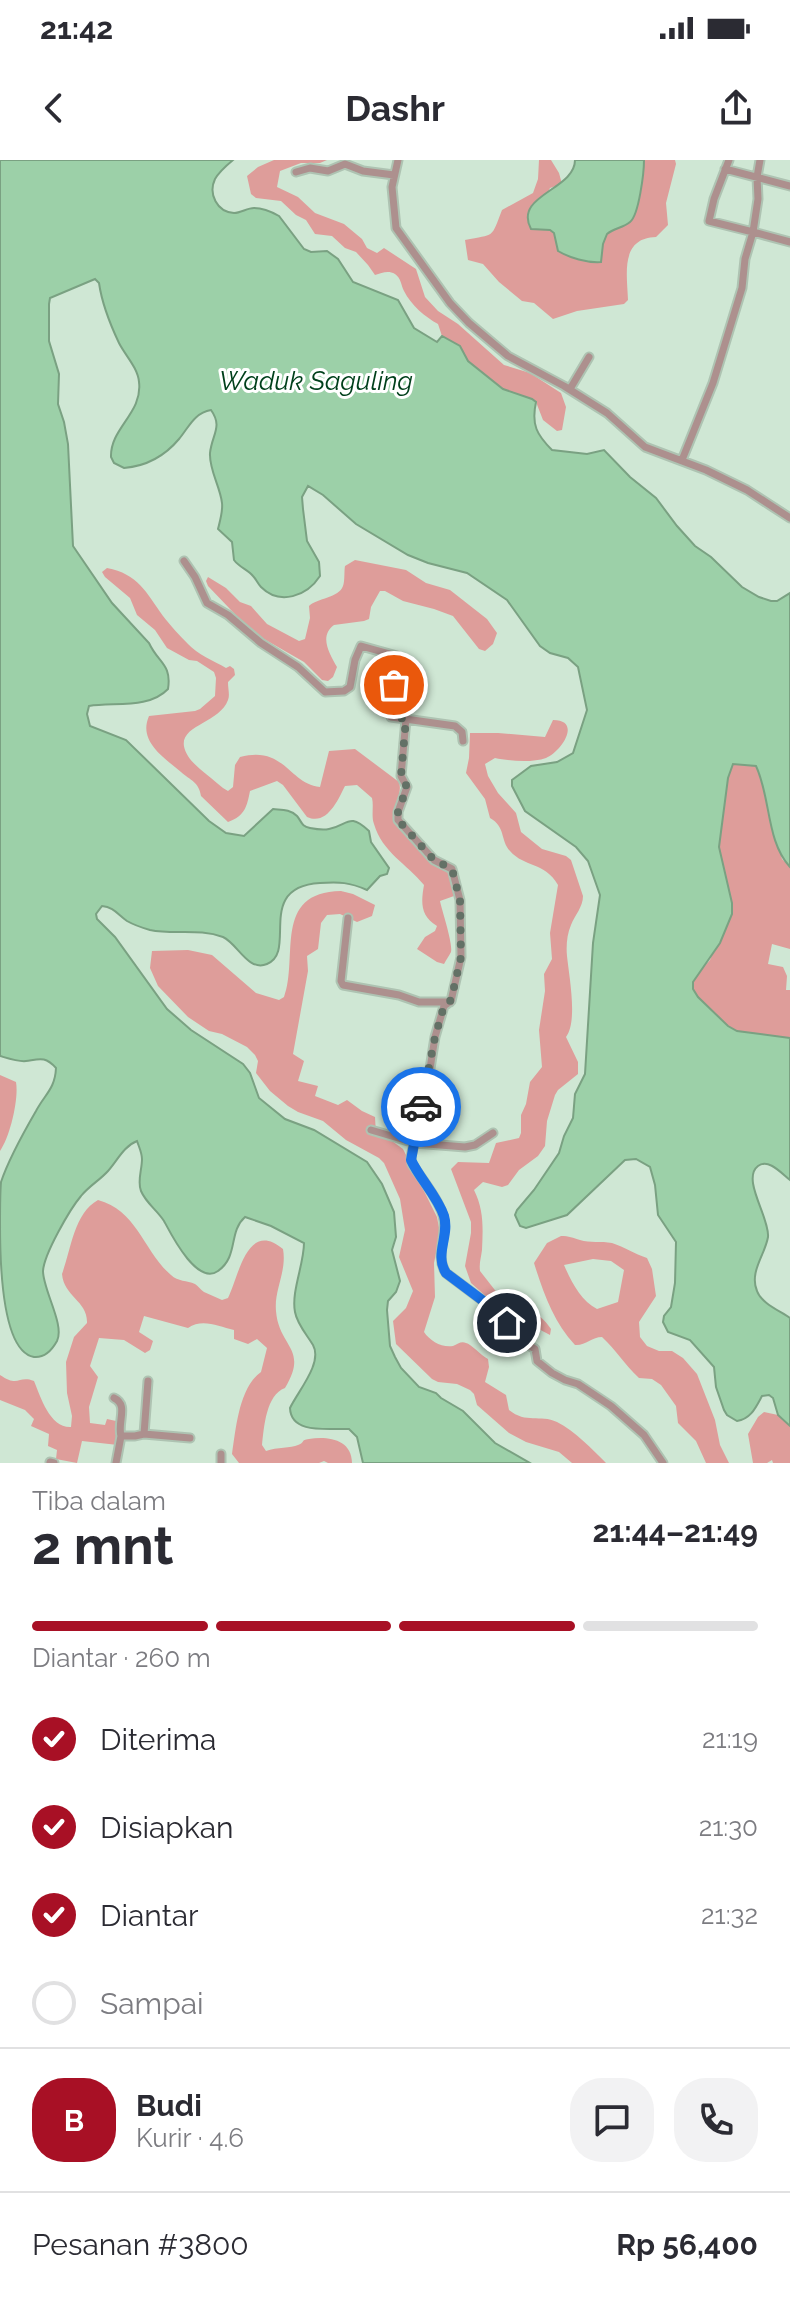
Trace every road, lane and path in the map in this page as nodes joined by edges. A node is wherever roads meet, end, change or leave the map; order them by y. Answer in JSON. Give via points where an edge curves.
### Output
{"nodes":[{"id":1,"x":398,"y":160,"type":"edge"},
{"id":2,"x":729,"y":160,"type":"edge"},
{"id":3,"x":760,"y":160,"type":"edge"},
{"id":4,"x":725,"y":169,"type":"junction"},
{"id":5,"x":296,"y":172,"type":"dead end"},
{"id":6,"x":394,"y":175,"type":"junction"},
{"id":7,"x":757,"y":177,"type":"junction"},
{"id":8,"x":790,"y":186,"type":"edge"},
{"id":9,"x":753,"y":232,"type":"junction"},
{"id":10,"x":790,"y":242,"type":"edge"},
{"id":11,"x":589,"y":357,"type":"dead end"},
{"id":12,"x":570,"y":389,"type":"junction"},
{"id":13,"x":682,"y":460,"type":"junction"},
{"id":14,"x":790,"y":518,"type":"edge"},
{"id":15,"x":184,"y":561,"type":"dead end"},
{"id":16,"x":406,"y":719,"type":"junction"},
{"id":17,"x":463,"y":741,"type":"dead end"},
{"id":18,"x":348,"y":918,"type":"dead end"},
{"id":19,"x":451,"y":1002,"type":"junction"},
{"id":20,"x":371,"y":1130,"type":"dead end"},
{"id":21,"x":493,"y":1133,"type":"dead end"},
{"id":22,"x":415,"y":1143,"type":"junction"},
{"id":23,"x":148,"y":1381,"type":"dead end"},
{"id":24,"x":114,"y":1398,"type":"dead end"},
{"id":25,"x":144,"y":1434,"type":"junction"},
{"id":26,"x":121,"y":1436,"type":"junction"},
{"id":27,"x":190,"y":1438,"type":"dead end"},
{"id":28,"x":116,"y":1463,"type":"edge"},
{"id":29,"x":663,"y":1463,"type":"edge"}],
"edges":[{"from":1,"to":6,"type":"street"},
{"from":2,"to":4,"type":"street"},
{"from":3,"to":7,"type":"street"},
{"from":4,"to":7,"type":"street"},
{"from":4,"to":9,"type":"street","via":[[709,221]]},
{"from":5,"to":6,"type":"street","via":[[328,171],[345,164]]},
{"from":6,"to":12,"type":"street","via":[[396,228],[450,303],[508,356]]},
{"from":7,"to":8,"type":"street"},
{"from":7,"to":9,"type":"street"},
{"from":9,"to":10,"type":"street"},
{"from":9,"to":13,"type":"street","via":[[713,383]]},
{"from":11,"to":12,"type":"street"},
{"from":12,"to":13,"type":"street","via":[[617,420],[645,447]]},
{"from":13,"to":14,"type":"street","via":[[747,490]]},
{"from":15,"to":16,"type":"street","via":[[207,603],[325,692],[350,687],[361,646],[397,656],[390,716]]},
{"from":16,"to":17,"type":"street","via":[[455,726]]},
{"from":16,"to":19,"type":"street","via":[[401,776],[407,787],[398,820],[434,860],[452,869],[460,900],[461,957]]},
{"from":18,"to":19,"type":"street","via":[[343,985],[419,1002]]},
{"from":19,"to":22,"type":"street","via":[[444,1006],[435,1037]]},
{"from":20,"to":22,"type":"street"},
{"from":21,"to":22,"type":"street","via":[[471,1147]]},
{"from":22,"to":29,"type":"street","via":[[412,1164],[443,1215],[440,1258],[446,1273],[517,1328],[520,1340],[535,1349],[537,1361],[630,1421]]},
{"from":23,"to":25,"type":"street"},
{"from":24,"to":26,"type":"street","via":[[122,1404]]},
{"from":25,"to":26,"type":"street"},
{"from":25,"to":27,"type":"street"},
{"from":26,"to":28,"type":"street"}]}
